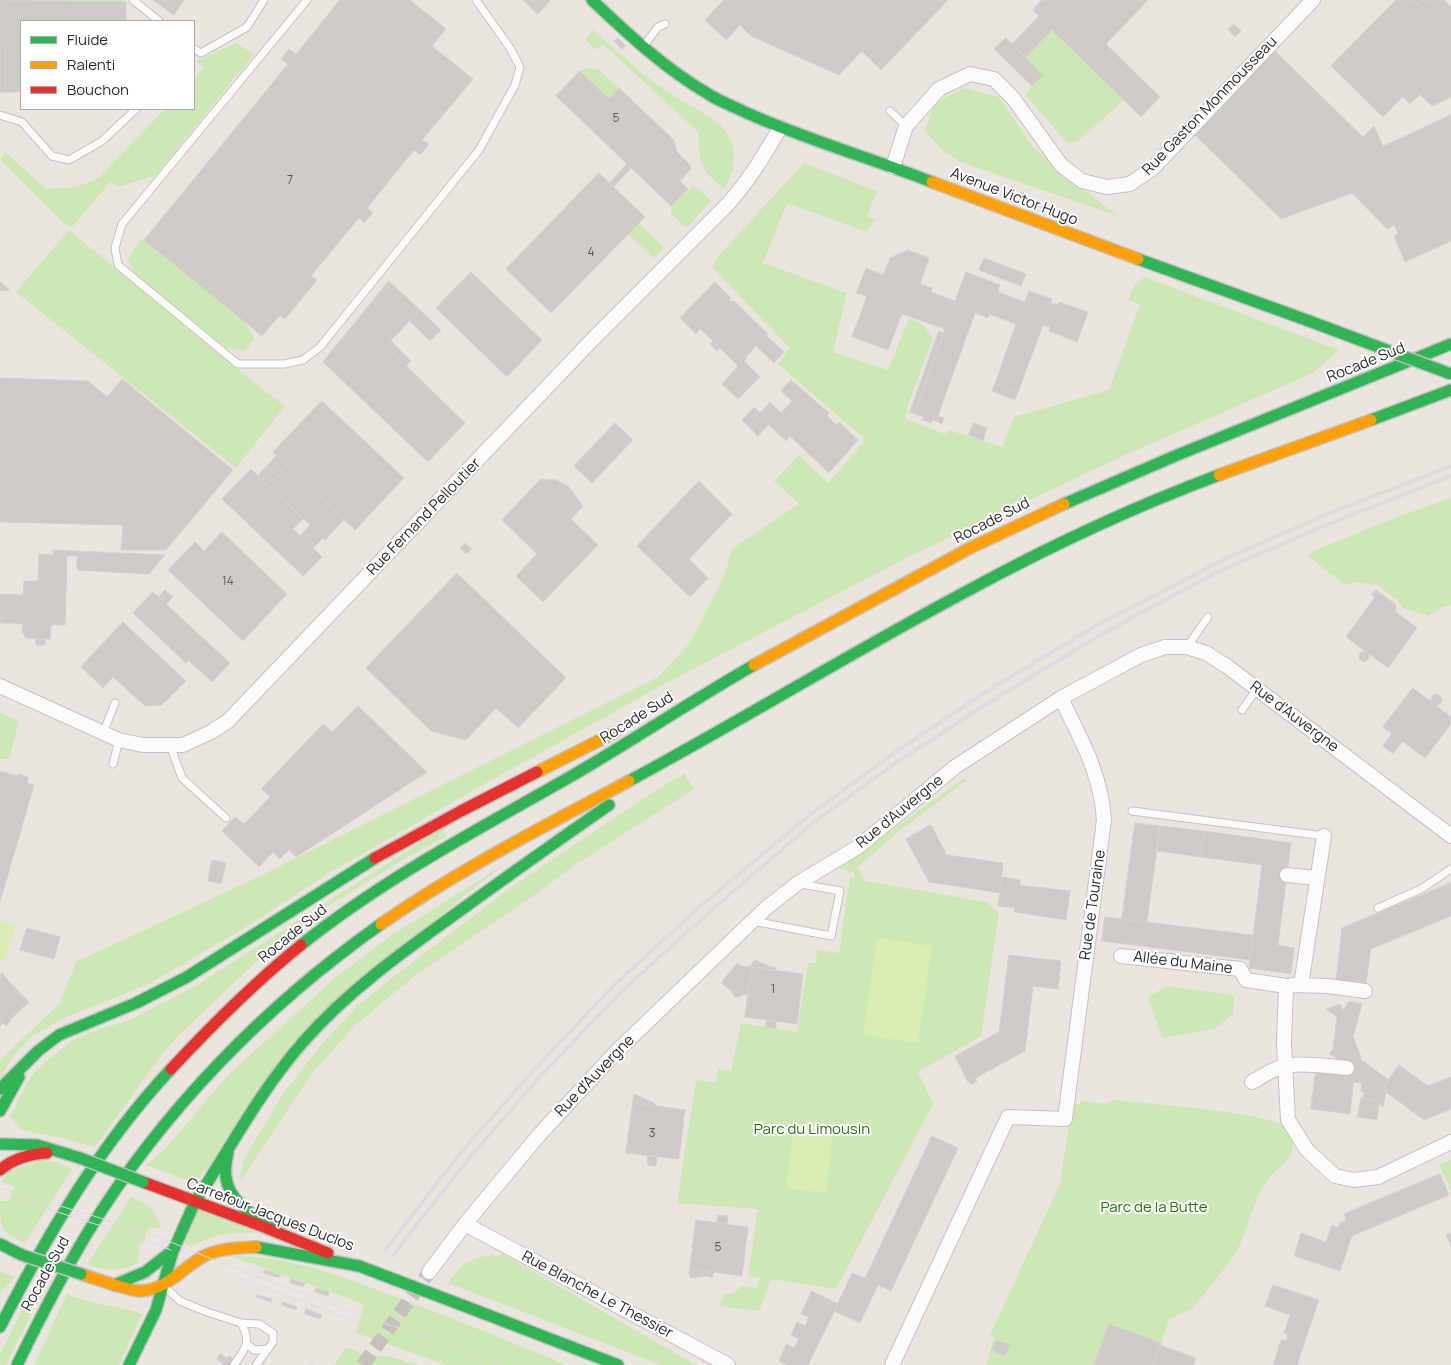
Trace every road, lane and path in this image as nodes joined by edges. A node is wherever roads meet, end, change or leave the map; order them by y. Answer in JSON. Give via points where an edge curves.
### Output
{"nodes":[{"id":1,"x":134,"y":0,"type":"edge"},
{"id":2,"x":264,"y":0,"type":"edge"},
{"id":3,"x":307,"y":0,"type":"edge"},
{"id":4,"x":476,"y":0,"type":"edge"},
{"id":5,"x":592,"y":0,"type":"edge"},
{"id":6,"x":1313,"y":0,"type":"edge"},
{"id":7,"x":158,"y":20,"type":"edge"},
{"id":8,"x":666,"y":24,"type":"dead end"},
{"id":9,"x":643,"y":48,"type":"junction"},
{"id":10,"x":195,"y":50,"type":"edge"},
{"id":11,"x":135,"y":110,"type":"edge"},
{"id":12,"x":890,"y":111,"type":"dead end"},
{"id":13,"x":0,"y":115,"type":"edge"},
{"id":14,"x":906,"y":126,"type":"junction"},
{"id":15,"x":780,"y":128,"type":"junction"},
{"id":16,"x":893,"y":167,"type":"junction"},
{"id":17,"x":1451,"y":344,"type":"edge"},
{"id":18,"x":1451,"y":374,"type":"edge"},
{"id":19,"x":1451,"y":390,"type":"edge"},
{"id":20,"x":1384,"y":428,"type":"dead end"},
{"id":21,"x":1277,"y":453,"type":"junction"},
{"id":22,"x":1208,"y":617,"type":"dead end"},
{"id":23,"x":1187,"y":647,"type":"junction"},
{"id":24,"x":0,"y":686,"type":"edge"},
{"id":25,"x":1258,"y":689,"type":"junction"},
{"id":26,"x":1061,"y":698,"type":"junction"},
{"id":27,"x":114,"y":703,"type":"dead end"},
{"id":28,"x":678,"y":709,"type":"junction"},
{"id":29,"x":1242,"y":710,"type":"dead end"},
{"id":30,"x":652,"y":715,"type":"dead end"},
{"id":31,"x":626,"y":726,"type":"dead end"},
{"id":32,"x":102,"y":732,"type":"junction"},
{"id":33,"x":119,"y":740,"type":"junction"},
{"id":34,"x":170,"y":745,"type":"junction"},
{"id":35,"x":688,"y":749,"type":"junction"},
{"id":36,"x":113,"y":764,"type":"dead end"},
{"id":37,"x":1132,"y":811,"type":"dead end"},
{"id":38,"x":226,"y":818,"type":"dead end"},
{"id":39,"x":1324,"y":836,"type":"joint"},
{"id":40,"x":1451,"y":836,"type":"edge"},
{"id":41,"x":1451,"y":869,"type":"edge"},
{"id":42,"x":1287,"y":875,"type":"dead end"},
{"id":43,"x":1317,"y":878,"type":"junction"},
{"id":44,"x":798,"y":883,"type":"junction"},
{"id":45,"x":1378,"y":908,"type":"dead end"},
{"id":46,"x":753,"y":921,"type":"junction"},
{"id":47,"x":1121,"y":956,"type":"dead end"},
{"id":48,"x":1301,"y":985,"type":"junction"},
{"id":49,"x":1286,"y":986,"type":"junction"},
{"id":50,"x":1366,"y":991,"type":"dead end"},
{"id":51,"x":25,"y":1064,"type":"junction"},
{"id":52,"x":1282,"y":1065,"type":"junction"},
{"id":53,"x":1347,"y":1068,"type":"dead end"},
{"id":54,"x":1252,"y":1082,"type":"dead end"},
{"id":55,"x":0,"y":1089,"type":"edge"},
{"id":56,"x":0,"y":1112,"type":"edge"},
{"id":57,"x":1451,"y":1142,"type":"edge"},
{"id":58,"x":0,"y":1144,"type":"edge"},
{"id":59,"x":229,"y":1149,"type":"junction"},
{"id":60,"x":58,"y":1152,"type":"junction"},
{"id":61,"x":0,"y":1170,"type":"edge"},
{"id":62,"x":195,"y":1202,"type":"junction"},
{"id":63,"x":465,"y":1224,"type":"junction"},
{"id":64,"x":272,"y":1229,"type":"junction"},
{"id":65,"x":0,"y":1244,"type":"edge"},
{"id":66,"x":173,"y":1251,"type":"junction"},
{"id":67,"x":360,"y":1266,"type":"junction"},
{"id":68,"x":430,"y":1272,"type":"tunnel mouth"},
{"id":69,"x":114,"y":1285,"type":"junction"},
{"id":70,"x":163,"y":1286,"type":"junction"},
{"id":71,"x":241,"y":1323,"type":"junction"},
{"id":72,"x":0,"y":1327,"type":"edge"},
{"id":73,"x":247,"y":1344,"type":"junction"},
{"id":74,"x":268,"y":1348,"type":"junction"},
{"id":75,"x":17,"y":1365,"type":"edge"},
{"id":76,"x":129,"y":1365,"type":"edge"},
{"id":77,"x":234,"y":1365,"type":"edge"},
{"id":78,"x":256,"y":1365,"type":"edge"},
{"id":79,"x":618,"y":1365,"type":"edge"},
{"id":80,"x":728,"y":1365,"type":"edge"},
{"id":81,"x":892,"y":1365,"type":"edge"}],
"edges":[{"from":1,"to":7,"type":"lane"},
{"from":2,"to":10,"type":"lane","via":[[247,27],[201,53]]},
{"from":3,"to":4,"type":"lane","via":[[122,224],[115,248],[118,265],[238,364],[284,364],[304,360],[320,347],[479,150],[515,85],[520,67]]},
{"from":5,"to":9,"type":"main road","name":"Avenue Victor Hugo"},
{"from":6,"to":14,"type":"street","name":"Rue Gaston Monmousseau","via":[[1153,168],[1130,184],[1107,187],[1082,181],[1061,165],[1013,98],[994,79],[970,74],[939,89]]},
{"from":8,"to":9,"type":"lane","via":[[658,27]]},
{"from":9,"to":15,"type":"main road","name":"Avenue Victor Hugo","via":[[711,96]]},
{"from":11,"to":13,"type":"lane","via":[[102,141],[69,160],[52,156],[22,122]]},
{"from":12,"to":14,"type":"lane"},
{"from":14,"to":16,"type":"street","name":"Rue Gaston Monmousseau"},
{"from":15,"to":16,"type":"main road","name":"Avenue Victor Hugo"},
{"from":15,"to":34,"type":"street","name":"Rue Fernand Pelloutier","via":[[759,164],[727,205],[593,339],[252,698],[211,732],[183,744]]},
{"from":16,"to":18,"type":"main road","name":"Avenue Victor Hugo","bridge":true},
{"from":17,"to":28,"type":"main road","name":"Rocade Sud","via":[[1110,482],[1006,530]]},
{"from":19,"to":21,"type":"main road","name":"Rocade Sud"},
{"from":20,"to":21,"type":"main road"},
{"from":21,"to":35,"type":"main road","name":"Rocade Sud","via":[[1143,505],[1038,553]]},
{"from":22,"to":23,"type":"lane"},
{"from":23,"to":25,"type":"street","name":"Rue d'Auvergne","via":[[1206,653]]},
{"from":23,"to":26,"type":"street","name":"Rue d'Auvergne","via":[[1165,647],[1141,655]]},
{"from":24,"to":32,"type":"street","name":"Rue Fernand Pelloutier"},
{"from":25,"to":29,"type":"lane"},
{"from":25,"to":40,"type":"street","name":"Rue d'Auvergne"},
{"from":26,"to":44,"type":"street","name":"Rue d'Auvergne","via":[[955,767],[858,847]]},
{"from":26,"to":81,"type":"street","name":"Rue de Touraine","via":[[1094,767],[1103,799],[1104,820],[1065,1119],[1008,1117]]},
{"from":27,"to":32,"type":"lane"},
{"from":28,"to":30,"type":"main road"},
{"from":28,"to":72,"type":"main road","name":"Rocade Sud","via":[[601,758],[391,880],[312,935],[229,1008],[158,1082],[106,1149],[52,1232]]},
{"from":31,"to":51,"type":"main road","via":[[372,860],[187,977],[136,1003],[59,1035]]},
{"from":32,"to":33,"type":"street","name":"Rue Fernand Pelloutier"},
{"from":33,"to":34,"type":"street","name":"Rue Fernand Pelloutier","via":[[143,745]]},
{"from":33,"to":36,"type":"lane"},
{"from":34,"to":38,"type":"lane","via":[[182,778]]},
{"from":35,"to":59,"type":"main road","via":[[413,944],[345,999],[287,1061]]},
{"from":35,"to":75,"type":"main road","name":"Rocade Sud","via":[[506,846],[404,908],[355,942],[283,1000],[182,1103],[114,1190],[65,1269]]},
{"from":37,"to":39,"type":"lane"},
{"from":39,"to":43,"type":"street"},
{"from":41,"to":45,"type":"lane","via":[[1421,889]]},
{"from":42,"to":43,"type":"street"},
{"from":43,"to":48,"type":"street"},
{"from":44,"to":46,"type":"street","name":"Rue d'Auvergne"},
{"from":44,"to":46,"type":"lane","via":[[840,892],[831,936]]},
{"from":46,"to":63,"type":"street","name":"Rue d'Auvergne","via":[[617,1051],[539,1135]]},
{"from":47,"to":49,"type":"street","name":"Allée du Maine","via":[[1240,969],[1246,980]]},
{"from":48,"to":49,"type":"street"},
{"from":48,"to":50,"type":"street"},
{"from":49,"to":52,"type":"street"},
{"from":51,"to":55,"type":"main road"},
{"from":51,"to":56,"type":"main road"},
{"from":52,"to":53,"type":"street","via":[[1315,1064]]},
{"from":52,"to":54,"type":"street"},
{"from":52,"to":57,"type":"street","via":[[1288,1120],[1307,1150],[1335,1176],[1354,1180],[1378,1177]]},
{"from":58,"to":60,"type":"main road","via":[[37,1145]]},
{"from":59,"to":62,"type":"main road"},
{"from":59,"to":64,"type":"main road","via":[[224,1165],[227,1188]]},
{"from":60,"to":61,"type":"main road","via":[[26,1155]]},
{"from":60,"to":62,"type":"main road","name":"Carrefour Jacques Duclos","bridge":true},
{"from":62,"to":64,"type":"main road","name":"Carrefour Jacques Duclos"},
{"from":62,"to":66,"type":"main road"},
{"from":63,"to":68,"type":"street","name":"Rue d'Auvergne"},
{"from":63,"to":80,"type":"street","name":"Rue Blanche Le Thessier"},
{"from":64,"to":67,"type":"main road","name":"Carrefour Jacques Duclos"},
{"from":65,"to":69,"type":"main road","name":"Carrefour Jacques Duclos","bridge":true,"via":[[22,1255]]},
{"from":66,"to":69,"type":"main road","via":[[138,1277]]},
{"from":66,"to":70,"type":"main road"},
{"from":67,"to":70,"type":"main road","name":"Carrefour Jacques Duclos","via":[[256,1247],[230,1248],[204,1256]]},
{"from":67,"to":79,"type":"main road","bridge":true},
{"from":69,"to":70,"type":"main road","name":"Carrefour Jacques Duclos","via":[[138,1291]]},
{"from":70,"to":71,"type":"lane","via":[[180,1301]]},
{"from":70,"to":76,"type":"main road","via":[[156,1310]]},
{"from":71,"to":73,"type":"lane","via":[[247,1333]]},
{"from":71,"to":74,"type":"lane","via":[[259,1324],[273,1333],[273,1342]]},
{"from":73,"to":74,"type":"lane","via":[[254,1350]]},
{"from":73,"to":77,"type":"lane"},
{"from":74,"to":78,"type":"lane"}]}
